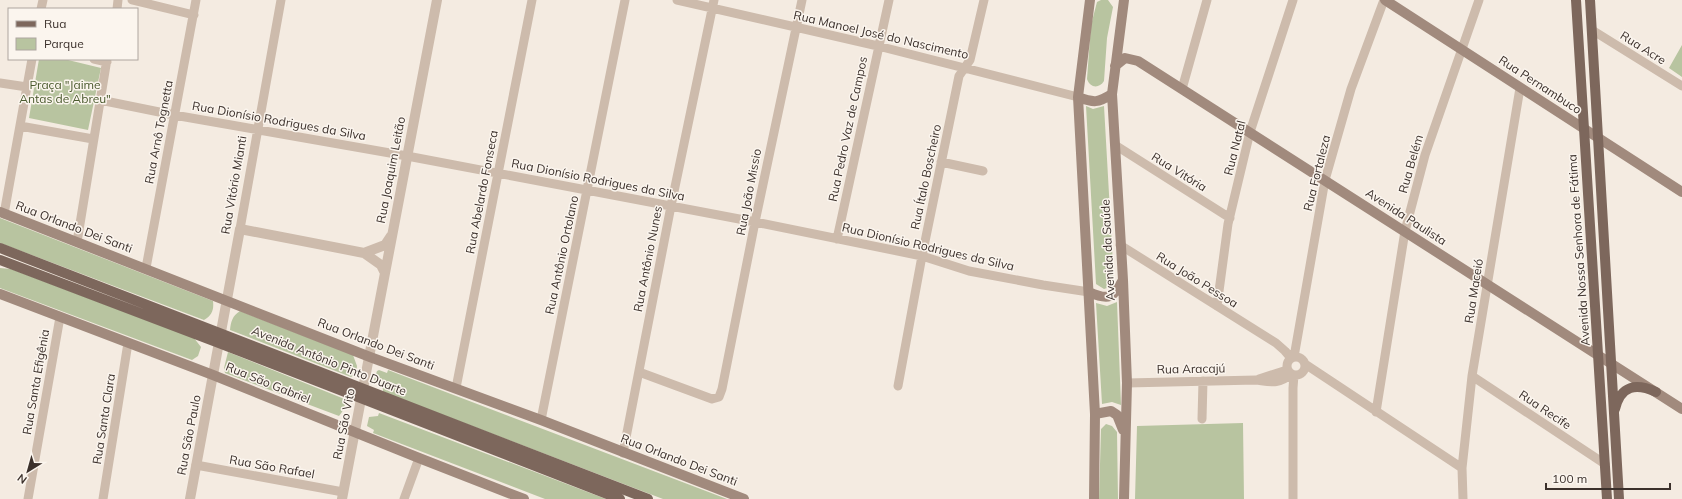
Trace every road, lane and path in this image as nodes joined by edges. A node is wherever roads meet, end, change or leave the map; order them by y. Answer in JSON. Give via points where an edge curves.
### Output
{"nodes":[{"id":1,"x":132,"y":0,"type":"edge"},
{"id":2,"x":196,"y":0,"type":"edge"},
{"id":3,"x":281,"y":0,"type":"edge"},
{"id":4,"x":437,"y":0,"type":"edge"},
{"id":5,"x":532,"y":0,"type":"edge"},
{"id":6,"x":625,"y":0,"type":"edge"},
{"id":7,"x":677,"y":0,"type":"edge"},
{"id":8,"x":802,"y":0,"type":"edge"},
{"id":9,"x":889,"y":0,"type":"edge"},
{"id":10,"x":984,"y":0,"type":"edge"},
{"id":11,"x":1090,"y":0,"type":"edge"},
{"id":12,"x":1124,"y":0,"type":"edge"},
{"id":13,"x":1207,"y":0,"type":"edge"},
{"id":14,"x":1293,"y":0,"type":"edge"},
{"id":15,"x":1384,"y":0,"type":"edge"},
{"id":16,"x":1478,"y":0,"type":"edge"},
{"id":17,"x":1576,"y":0,"type":"edge"},
{"id":18,"x":1590,"y":0,"type":"edge"},
{"id":19,"x":714,"y":4,"type":"edge"},
{"id":20,"x":194,"y":15,"type":"junction"},
{"id":21,"x":795,"y":27,"type":"junction"},
{"id":22,"x":1592,"y":30,"type":"junction"},
{"id":23,"x":878,"y":46,"type":"junction"},
{"id":24,"x":1460,"y":49,"type":"junction"},
{"id":25,"x":32,"y":60,"type":"edge"},
{"id":26,"x":107,"y":60,"type":"edge"},
{"id":27,"x":1115,"y":66,"type":"junction"},
{"id":28,"x":965,"y":68,"type":"junction"},
{"id":29,"x":0,"y":83,"type":"edge"},
{"id":30,"x":1682,"y":86,"type":"edge"},
{"id":31,"x":27,"y":87,"type":"junction"},
{"id":32,"x":1520,"y":88,"type":"junction"},
{"id":33,"x":1182,"y":89,"type":"junction"},
{"id":34,"x":1112,"y":94,"type":"junction"},
{"id":35,"x":1078,"y":97,"type":"junction"},
{"id":36,"x":100,"y":100,"type":"junction"},
{"id":37,"x":174,"y":115,"type":"junction"},
{"id":38,"x":20,"y":126,"type":"junction"},
{"id":39,"x":257,"y":130,"type":"junction"},
{"id":40,"x":1585,"y":130,"type":"junction"},
{"id":41,"x":1250,"y":132,"type":"junction"},
{"id":42,"x":93,"y":139,"type":"junction"},
{"id":43,"x":1598,"y":139,"type":"junction"},
{"id":44,"x":1115,"y":146,"type":"junction"},
{"id":45,"x":407,"y":156,"type":"junction"},
{"id":46,"x":941,"y":162,"type":"junction"},
{"id":47,"x":983,"y":171,"type":"dead end"},
{"id":48,"x":498,"y":174,"type":"junction"},
{"id":49,"x":1325,"y":180,"type":"junction"},
{"id":50,"x":588,"y":190,"type":"junction"},
{"id":51,"x":1682,"y":192,"type":"edge"},
{"id":52,"x":670,"y":206,"type":"junction"},
{"id":53,"x":2,"y":213,"type":"edge"},
{"id":54,"x":1230,"y":218,"type":"junction"},
{"id":55,"x":755,"y":222,"type":"junction"},
{"id":56,"x":240,"y":229,"type":"junction"},
{"id":57,"x":1405,"y":231,"type":"junction"},
{"id":58,"x":392,"y":235,"type":"junction"},
{"id":59,"x":837,"y":239,"type":"junction"},
{"id":60,"x":77,"y":242,"type":"junction"},
{"id":61,"x":1120,"y":245,"type":"junction"},
{"id":62,"x":0,"y":248,"type":"edge"},
{"id":63,"x":364,"y":253,"type":"junction"},
{"id":64,"x":922,"y":256,"type":"junction"},
{"id":65,"x":0,"y":260,"type":"edge"},
{"id":66,"x":146,"y":268,"type":"junction"},
{"id":67,"x":385,"y":273,"type":"junction"},
{"id":68,"x":1123,"y":280,"type":"junction"},
{"id":69,"x":1488,"y":284,"type":"junction"},
{"id":70,"x":1089,"y":292,"type":"junction"},
{"id":71,"x":0,"y":294,"type":"edge"},
{"id":72,"x":227,"y":300,"type":"junction"},
{"id":73,"x":1217,"y":306,"type":"junction"},
{"id":74,"x":60,"y":317,"type":"junction"},
{"id":75,"x":221,"y":332,"type":"junction"},
{"id":76,"x":128,"y":343,"type":"junction"},
{"id":77,"x":219,"y":343,"type":"junction"},
{"id":78,"x":1599,"y":356,"type":"junction"},
{"id":79,"x":370,"y":357,"type":"junction"},
{"id":80,"x":1612,"y":364,"type":"junction"},
{"id":81,"x":1295,"y":367,"type":"junction"},
{"id":82,"x":639,"y":372,"type":"junction"},
{"id":83,"x":213,"y":375,"type":"junction"},
{"id":84,"x":1472,"y":376,"type":"junction"},
{"id":85,"x":1203,"y":381,"type":"junction"},
{"id":86,"x":1127,"y":383,"type":"junction"},
{"id":87,"x":898,"y":386,"type":"dead end"},
{"id":88,"x":456,"y":388,"type":"junction"},
{"id":89,"x":1656,"y":392,"type":"junction"},
{"id":90,"x":363,"y":395,"type":"junction"},
{"id":91,"x":1682,"y":409,"type":"edge"},
{"id":92,"x":1376,"y":412,"type":"junction"},
{"id":93,"x":1614,"y":413,"type":"junction"},
{"id":94,"x":1095,"y":414,"type":"junction"},
{"id":95,"x":1202,"y":419,"type":"dead end"},
{"id":96,"x":541,"y":420,"type":"junction"},
{"id":97,"x":356,"y":433,"type":"junction"},
{"id":98,"x":1125,"y":436,"type":"junction"},
{"id":99,"x":622,"y":453,"type":"junction"},
{"id":100,"x":419,"y":458,"type":"junction"},
{"id":101,"x":1605,"y":464,"type":"junction"},
{"id":102,"x":196,"y":465,"type":"junction"},
{"id":103,"x":1462,"y":468,"type":"junction"},
{"id":104,"x":343,"y":496,"type":"edge"},
{"id":105,"x":28,"y":499,"type":"edge"},
{"id":106,"x":103,"y":499,"type":"edge"},
{"id":107,"x":190,"y":499,"type":"edge"},
{"id":108,"x":404,"y":499,"type":"edge"},
{"id":109,"x":523,"y":499,"type":"edge"},
{"id":110,"x":620,"y":499,"type":"edge"},
{"id":111,"x":648,"y":499,"type":"edge"},
{"id":112,"x":744,"y":499,"type":"edge"},
{"id":113,"x":1094,"y":499,"type":"edge"},
{"id":114,"x":1124,"y":499,"type":"edge"},
{"id":115,"x":1293,"y":499,"type":"edge"},
{"id":116,"x":1464,"y":499,"type":"edge"},
{"id":117,"x":1607,"y":499,"type":"edge"},
{"id":118,"x":1619,"y":499,"type":"edge"}],
"edges":[{"from":1,"to":20,"type":"street"},
{"from":2,"to":20,"type":"street","name":"Rua Arnô Tognetta"},
{"from":3,"to":39,"type":"street","name":"Rua Vitório Mianti"},
{"from":4,"to":45,"type":"street","name":"Rua Joaquim Leitão"},
{"from":5,"to":48,"type":"street","name":"Rua Abelardo Fonseca"},
{"from":6,"to":50,"type":"street","name":"Rua Antônio Ortolano"},
{"from":7,"to":19,"type":"street","name":"Rua Manoel José do Nascimento"},
{"from":8,"to":21,"type":"street","name":"Rua João Missio"},
{"from":9,"to":23,"type":"street","name":"Rua Pedro Vaz de Campos"},
{"from":10,"to":28,"type":"street","name":"Rua Ítalo Boscheiro","via":[[970,60]]},
{"from":11,"to":35,"type":"main road","name":"Avenida da Saúde"},
{"from":12,"to":27,"type":"main road","name":"Avenida da Saúde"},
{"from":13,"to":33,"type":"street"},
{"from":14,"to":41,"type":"street","name":"Rua Natal"},
{"from":15,"to":24,"type":"main road","name":"Rua Pernambuco"},
{"from":15,"to":49,"type":"street","name":"Rua Fortaleza","via":[[1352,89]]},
{"from":16,"to":24,"type":"street","name":"Rua Belém"},
{"from":17,"to":40,"type":"main road","name":"Avenida Nossa Senhora de Fátima"},
{"from":18,"to":22,"type":"main road","name":"Avenida Nossa Senhora de Fátima"},
{"from":19,"to":21,"type":"street","name":"Rua Manoel José do Nascimento"},
{"from":19,"to":52,"type":"street","name":"Rua Antônio Nunes"},
{"from":20,"to":37,"type":"street","name":"Rua Arnô Tognetta"},
{"from":21,"to":23,"type":"street","name":"Rua Manoel José do Nascimento"},
{"from":21,"to":55,"type":"street","name":"Rua João Missio"},
{"from":22,"to":30,"type":"street","name":"Rua Acre"},
{"from":22,"to":43,"type":"main road","name":"Avenida Nossa Senhora de Fátima"},
{"from":23,"to":28,"type":"street","name":"Rua Manoel José do Nascimento"},
{"from":23,"to":59,"type":"street","name":"Rua Pedro Vaz de Campos"},
{"from":24,"to":32,"type":"main road","name":"Rua Pernambuco"},
{"from":24,"to":57,"type":"street","name":"Rua Belém","via":[[1425,155]]},
{"from":25,"to":31,"type":"street"},
{"from":26,"to":36,"type":"street"},
{"from":27,"to":33,"type":"main road","name":"Avenida Paulista","via":[[1125,58],[1133,59]]},
{"from":27,"to":34,"type":"main road","name":"Avenida da Saúde"},
{"from":28,"to":35,"type":"street","name":"Rua Manoel José do Nascimento"},
{"from":28,"to":46,"type":"street","name":"Rua Ítalo Boscheiro","via":[[960,76]]},
{"from":29,"to":31,"type":"street"},
{"from":31,"to":38,"type":"street"},
{"from":32,"to":40,"type":"main road","name":"Rua Pernambuco"},
{"from":32,"to":69,"type":"street","name":"Rua Maceió"},
{"from":33,"to":41,"type":"main road","name":"Avenida Paulista"},
{"from":34,"to":35,"type":"main road","via":[[1097,102]]},
{"from":34,"to":44,"type":"main road","name":"Avenida da Saúde"},
{"from":35,"to":70,"type":"main road","name":"Avenida da Saúde"},
{"from":36,"to":37,"type":"street","name":"Rua Dionísio Rodrigues da Silva"},
{"from":36,"to":42,"type":"street"},
{"from":37,"to":39,"type":"street","name":"Rua Dionísio Rodrigues da Silva"},
{"from":37,"to":66,"type":"street","name":"Rua Arnô Tognetta"},
{"from":38,"to":42,"type":"street"},
{"from":38,"to":53,"type":"street"},
{"from":39,"to":45,"type":"street","name":"Rua Dionísio Rodrigues da Silva"},
{"from":39,"to":56,"type":"street","name":"Rua Vitório Mianti"},
{"from":40,"to":43,"type":"main road","name":"Rua Pernambuco"},
{"from":40,"to":78,"type":"main road","name":"Avenida Nossa Senhora de Fátima"},
{"from":41,"to":49,"type":"main road","name":"Avenida Paulista"},
{"from":41,"to":54,"type":"street","name":"Rua Natal"},
{"from":42,"to":60,"type":"street"},
{"from":43,"to":51,"type":"main road","name":"Rua Pernambuco"},
{"from":43,"to":80,"type":"main road","name":"Avenida Nossa Senhora de Fátima"},
{"from":44,"to":54,"type":"street","name":"Rua Vitória"},
{"from":44,"to":61,"type":"main road","name":"Avenida da Saúde"},
{"from":45,"to":48,"type":"street","name":"Rua Dionísio Rodrigues da Silva"},
{"from":45,"to":58,"type":"street","name":"Rua Joaquim Leitão"},
{"from":46,"to":47,"type":"street"},
{"from":46,"to":64,"type":"street","name":"Rua Ítalo Boscheiro"},
{"from":48,"to":50,"type":"street","name":"Rua Dionísio Rodrigues da Silva"},
{"from":48,"to":88,"type":"street","name":"Rua Abelardo Fonseca"},
{"from":49,"to":57,"type":"main road","name":"Avenida Paulista"},
{"from":49,"to":81,"type":"street","name":"Rua Fortaleza"},
{"from":50,"to":52,"type":"street","name":"Rua Dionísio Rodrigues da Silva"},
{"from":50,"to":96,"type":"street","name":"Rua Antônio Ortolano"},
{"from":52,"to":55,"type":"street","name":"Rua Dionísio Rodrigues da Silva"},
{"from":52,"to":82,"type":"street","name":"Rua Antônio Nunes"},
{"from":53,"to":60,"type":"main road","name":"Rua Orlando Dei Santi"},
{"from":54,"to":73,"type":"street","name":"Rua Natal"},
{"from":55,"to":59,"type":"street","name":"Rua Dionísio Rodrigues da Silva"},
{"from":55,"to":82,"type":"street","name":"Rua João Missio","via":[[719,397],[712,399]]},
{"from":56,"to":63,"type":"street"},
{"from":56,"to":72,"type":"street","name":"Rua Vitório Mianti"},
{"from":57,"to":69,"type":"main road","name":"Avenida Paulista"},
{"from":57,"to":92,"type":"street","name":"Rua Belém"},
{"from":58,"to":63,"type":"street","name":"Rua Joaquim Leitão","via":[[385,245]]},
{"from":58,"to":67,"type":"street","name":"Rua São Vito"},
{"from":59,"to":64,"type":"street","name":"Rua Dionísio Rodrigues da Silva"},
{"from":60,"to":66,"type":"main road","name":"Rua Orlando Dei Santi"},
{"from":61,"to":68,"type":"main road","name":"Avenida da Saúde"},
{"from":61,"to":73,"type":"street","name":"Rua João Pessoa"},
{"from":62,"to":75,"type":"main road","name":"Avenida Antônio Pinto Duarte"},
{"from":63,"to":67,"type":"street","via":[[381,265]]},
{"from":64,"to":70,"type":"street","name":"Rua Dionísio Rodrigues da Silva","via":[[962,269]]},
{"from":64,"to":87,"type":"street","name":"Rua Ítalo Boscheiro"},
{"from":65,"to":77,"type":"main road","name":"Avenida Antônio Pinto Duarte"},
{"from":66,"to":72,"type":"main road","name":"Rua Orlando Dei Santi"},
{"from":67,"to":79,"type":"street","name":"Rua São Vito"},
{"from":68,"to":70,"type":"main road","via":[[1113,295],[1106,298]]},
{"from":68,"to":86,"type":"main road","name":"Avenida da Saúde"},
{"from":69,"to":78,"type":"main road","name":"Avenida Paulista"},
{"from":69,"to":84,"type":"street","name":"Rua Maceió"},
{"from":70,"to":94,"type":"main road","name":"Avenida da Saúde"},
{"from":71,"to":74,"type":"main road","name":"Rua São Gabriel"},
{"from":72,"to":75,"type":"street","name":"Rua Vitório Mianti"},
{"from":72,"to":79,"type":"main road","name":"Rua Orlando Dei Santi"},
{"from":73,"to":81,"type":"street","name":"Rua João Pessoa","via":[[1281,347]]},
{"from":74,"to":76,"type":"main road","name":"Rua São Gabriel"},
{"from":74,"to":105,"type":"street","name":"Rua Santa Efigênia"},
{"from":75,"to":77,"type":"street","name":"Rua Vitório Mianti"},
{"from":75,"to":90,"type":"main road","name":"Avenida Antônio Pinto Duarte"},
{"from":76,"to":83,"type":"main road","name":"Rua São Gabriel"},
{"from":76,"to":106,"type":"street","name":"Rua Santa Clara"},
{"from":77,"to":83,"type":"street","name":"Rua Vitório Mianti"},
{"from":77,"to":90,"type":"main road","name":"Avenida Antônio Pinto Duarte"},
{"from":78,"to":80,"type":"main road","name":"Avenida Paulista"},
{"from":78,"to":101,"type":"main road","name":"Avenida Nossa Senhora de Fátima"},
{"from":79,"to":88,"type":"main road","name":"Rua Orlando Dei Santi"},
{"from":79,"to":90,"type":"street","name":"Rua São Vito"},
{"from":80,"to":89,"type":"main road","name":"Avenida Paulista"},
{"from":80,"to":93,"type":"main road","name":"Avenida Nossa Senhora de Fátima"},
{"from":81,"to":85,"type":"street","name":"Rua Aracajú","via":[[1280,382]]},
{"from":81,"to":92,"type":"street","name":"Rua João Pessoa","via":[[1333,383]]},
{"from":81,"to":115,"type":"street","name":"Rua Fortaleza"},
{"from":82,"to":99,"type":"street","name":"Rua Antônio Nunes"},
{"from":83,"to":97,"type":"main road","name":"Rua São Gabriel"},
{"from":83,"to":102,"type":"street","name":"Rua São Paulo"},
{"from":84,"to":101,"type":"street","name":"Rua Recife"},
{"from":84,"to":103,"type":"street","name":"Rua Maceió"},
{"from":85,"to":86,"type":"street","name":"Rua Aracajú"},
{"from":85,"to":95,"type":"street"},
{"from":86,"to":98,"type":"main road","name":"Avenida da Saúde"},
{"from":88,"to":96,"type":"main road","name":"Rua Orlando Dei Santi"},
{"from":89,"to":91,"type":"main road","name":"Avenida Paulista"},
{"from":89,"to":93,"type":"main road","via":[[1640,386],[1626,390]]},
{"from":90,"to":97,"type":"street","name":"Rua São Vito"},
{"from":90,"to":110,"type":"main road","name":"Avenida Antônio Pinto Duarte"},
{"from":90,"to":111,"type":"main road","name":"Avenida Antônio Pinto Duarte"},
{"from":92,"to":103,"type":"street","name":"Rua João Pessoa"},
{"from":93,"to":118,"type":"main road","name":"Avenida Nossa Senhora de Fátima"},
{"from":94,"to":98,"type":"main road","via":[[1110,411],[1117,414]]},
{"from":94,"to":113,"type":"main road","name":"Avenida da Saúde"},
{"from":96,"to":99,"type":"main road","name":"Rua Orlando Dei Santi"},
{"from":97,"to":100,"type":"main road","name":"Rua São Gabriel"},
{"from":97,"to":104,"type":"street","name":"Rua São Vito"},
{"from":98,"to":114,"type":"main road","name":"Avenida da Saúde"},
{"from":99,"to":112,"type":"main road","name":"Rua Orlando Dei Santi"},
{"from":100,"to":108,"type":"street"},
{"from":100,"to":109,"type":"main road","name":"Rua São Gabriel"},
{"from":101,"to":117,"type":"main road","name":"Avenida Nossa Senhora de Fátima"},
{"from":102,"to":104,"type":"street","name":"Rua São Rafael"},
{"from":102,"to":107,"type":"street","name":"Rua São Paulo"},
{"from":103,"to":116,"type":"street","name":"Rua Maceió"}]}
